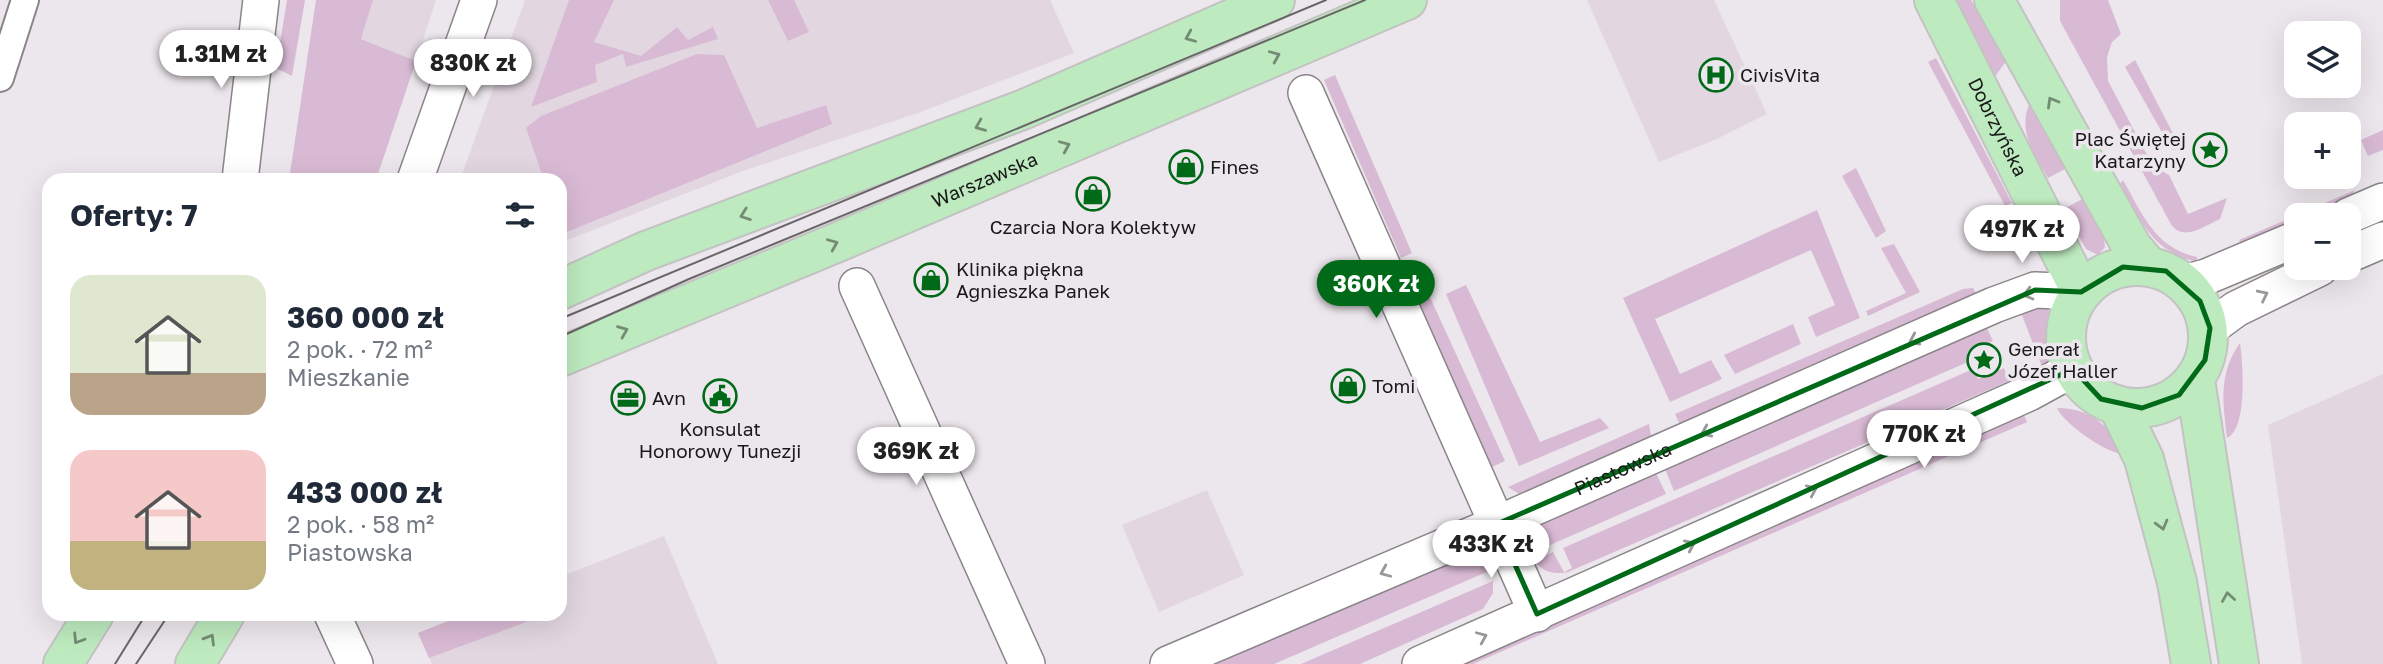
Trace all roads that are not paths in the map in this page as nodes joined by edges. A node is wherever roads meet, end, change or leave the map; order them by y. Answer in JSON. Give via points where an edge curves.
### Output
{"nodes":[{"id":1,"x":25,"y":0,"type":"edge"},
{"id":2,"x":261,"y":0,"type":"edge"},
{"id":3,"x":479,"y":0,"type":"edge"},
{"id":4,"x":1275,"y":0,"type":"edge"},
{"id":5,"x":1407,"y":0,"type":"edge"},
{"id":6,"x":1934,"y":0,"type":"edge"},
{"id":7,"x":1994,"y":0,"type":"edge"},
{"id":8,"x":0,"y":78,"type":"edge"},
{"id":9,"x":1306,"y":93,"type":"dead end"},
{"id":10,"x":241,"y":173,"type":"edge"},
{"id":11,"x":417,"y":173,"type":"edge"},
{"id":12,"x":2383,"y":201,"type":"edge"},
{"id":13,"x":2361,"y":210,"type":"edge"},
{"id":14,"x":2383,"y":240,"type":"edge"},
{"id":15,"x":2284,"y":244,"type":"edge"},
{"id":16,"x":2361,"y":249,"type":"edge"},
{"id":17,"x":2148,"y":266,"type":"junction"},
{"id":18,"x":2295,"y":280,"type":"edge"},
{"id":19,"x":2184,"y":283,"type":"junction"},
{"id":20,"x":857,"y":286,"type":"dead end"},
{"id":21,"x":567,"y":287,"type":"edge"},
{"id":22,"x":2081,"y":292,"type":"junction"},
{"id":23,"x":2210,"y":328,"type":"junction"},
{"id":24,"x":567,"y":354,"type":"edge"},
{"id":25,"x":2073,"y":369,"type":"junction"},
{"id":26,"x":2195,"y":380,"type":"junction"},
{"id":27,"x":2118,"y":406,"type":"junction"},
{"id":28,"x":1497,"y":524,"type":"junction"},
{"id":29,"x":1537,"y":614,"type":"junction"},
{"id":30,"x":90,"y":621,"type":"edge"},
{"id":31,"x":222,"y":621,"type":"edge"},
{"id":32,"x":335,"y":621,"type":"edge"},
{"id":33,"x":63,"y":664,"type":"edge"},
{"id":34,"x":195,"y":664,"type":"edge"},
{"id":35,"x":355,"y":664,"type":"edge"},
{"id":36,"x":1027,"y":664,"type":"edge"},
{"id":37,"x":1168,"y":664,"type":"edge"},
{"id":38,"x":1420,"y":664,"type":"edge"},
{"id":39,"x":2191,"y":664,"type":"edge"},
{"id":40,"x":2239,"y":664,"type":"edge"}],
"edges":[{"from":1,"to":8,"type":"street"},
{"from":2,"to":10,"type":"street"},
{"from":3,"to":11,"type":"street"},
{"from":4,"to":21,"type":"main road","one_way":true,"via":[[1022,110],[646,251]]},
{"from":24,"to":5,"type":"main road","name":"Warszawska","one_way":true},
{"from":6,"to":22,"type":"main road","name":"Dobrzyńska"},
{"from":17,"to":7,"type":"main road","one_way":true,"via":[[2132,247]]},
{"from":9,"to":28,"type":"street"},
{"from":12,"to":13,"type":"street"},
{"from":14,"to":16,"type":"street"},
{"from":15,"to":19,"type":"street"},
{"from":17,"to":19,"type":"main road"},
{"from":17,"to":22,"type":"main road","via":[[2123,267],[2099,277]]},
{"from":23,"to":18,"type":"street","one_way":true,"via":[[2236,309]]},
{"from":19,"to":23,"type":"main road","via":[[2200,301]]},
{"from":20,"to":36,"type":"street"},
{"from":22,"to":25,"type":"main road","via":[[2066,332]]},
{"from":22,"to":28,"type":"street","name":"Piastowska","one_way":true,"via":[[2035,290],[1994,305]]},
{"from":23,"to":26,"type":"main road","via":[[2205,360]]},
{"from":25,"to":27,"type":"main road","via":[[2101,399]]},
{"from":29,"to":25,"type":"street","one_way":true},
{"from":26,"to":27,"type":"main road","via":[[2163,404]]},
{"from":40,"to":26,"type":"main road","one_way":true},
{"from":27,"to":39,"type":"main road","one_way":true,"via":[[2144,459],[2177,582]]},
{"from":28,"to":29,"type":"street"},
{"from":28,"to":37,"type":"street","name":"Piastowska","one_way":true},
{"from":38,"to":29,"type":"street","one_way":true},
{"from":30,"to":33,"type":"main road","one_way":true},
{"from":34,"to":31,"type":"main road","one_way":true},
{"from":32,"to":35,"type":"street"}]}
